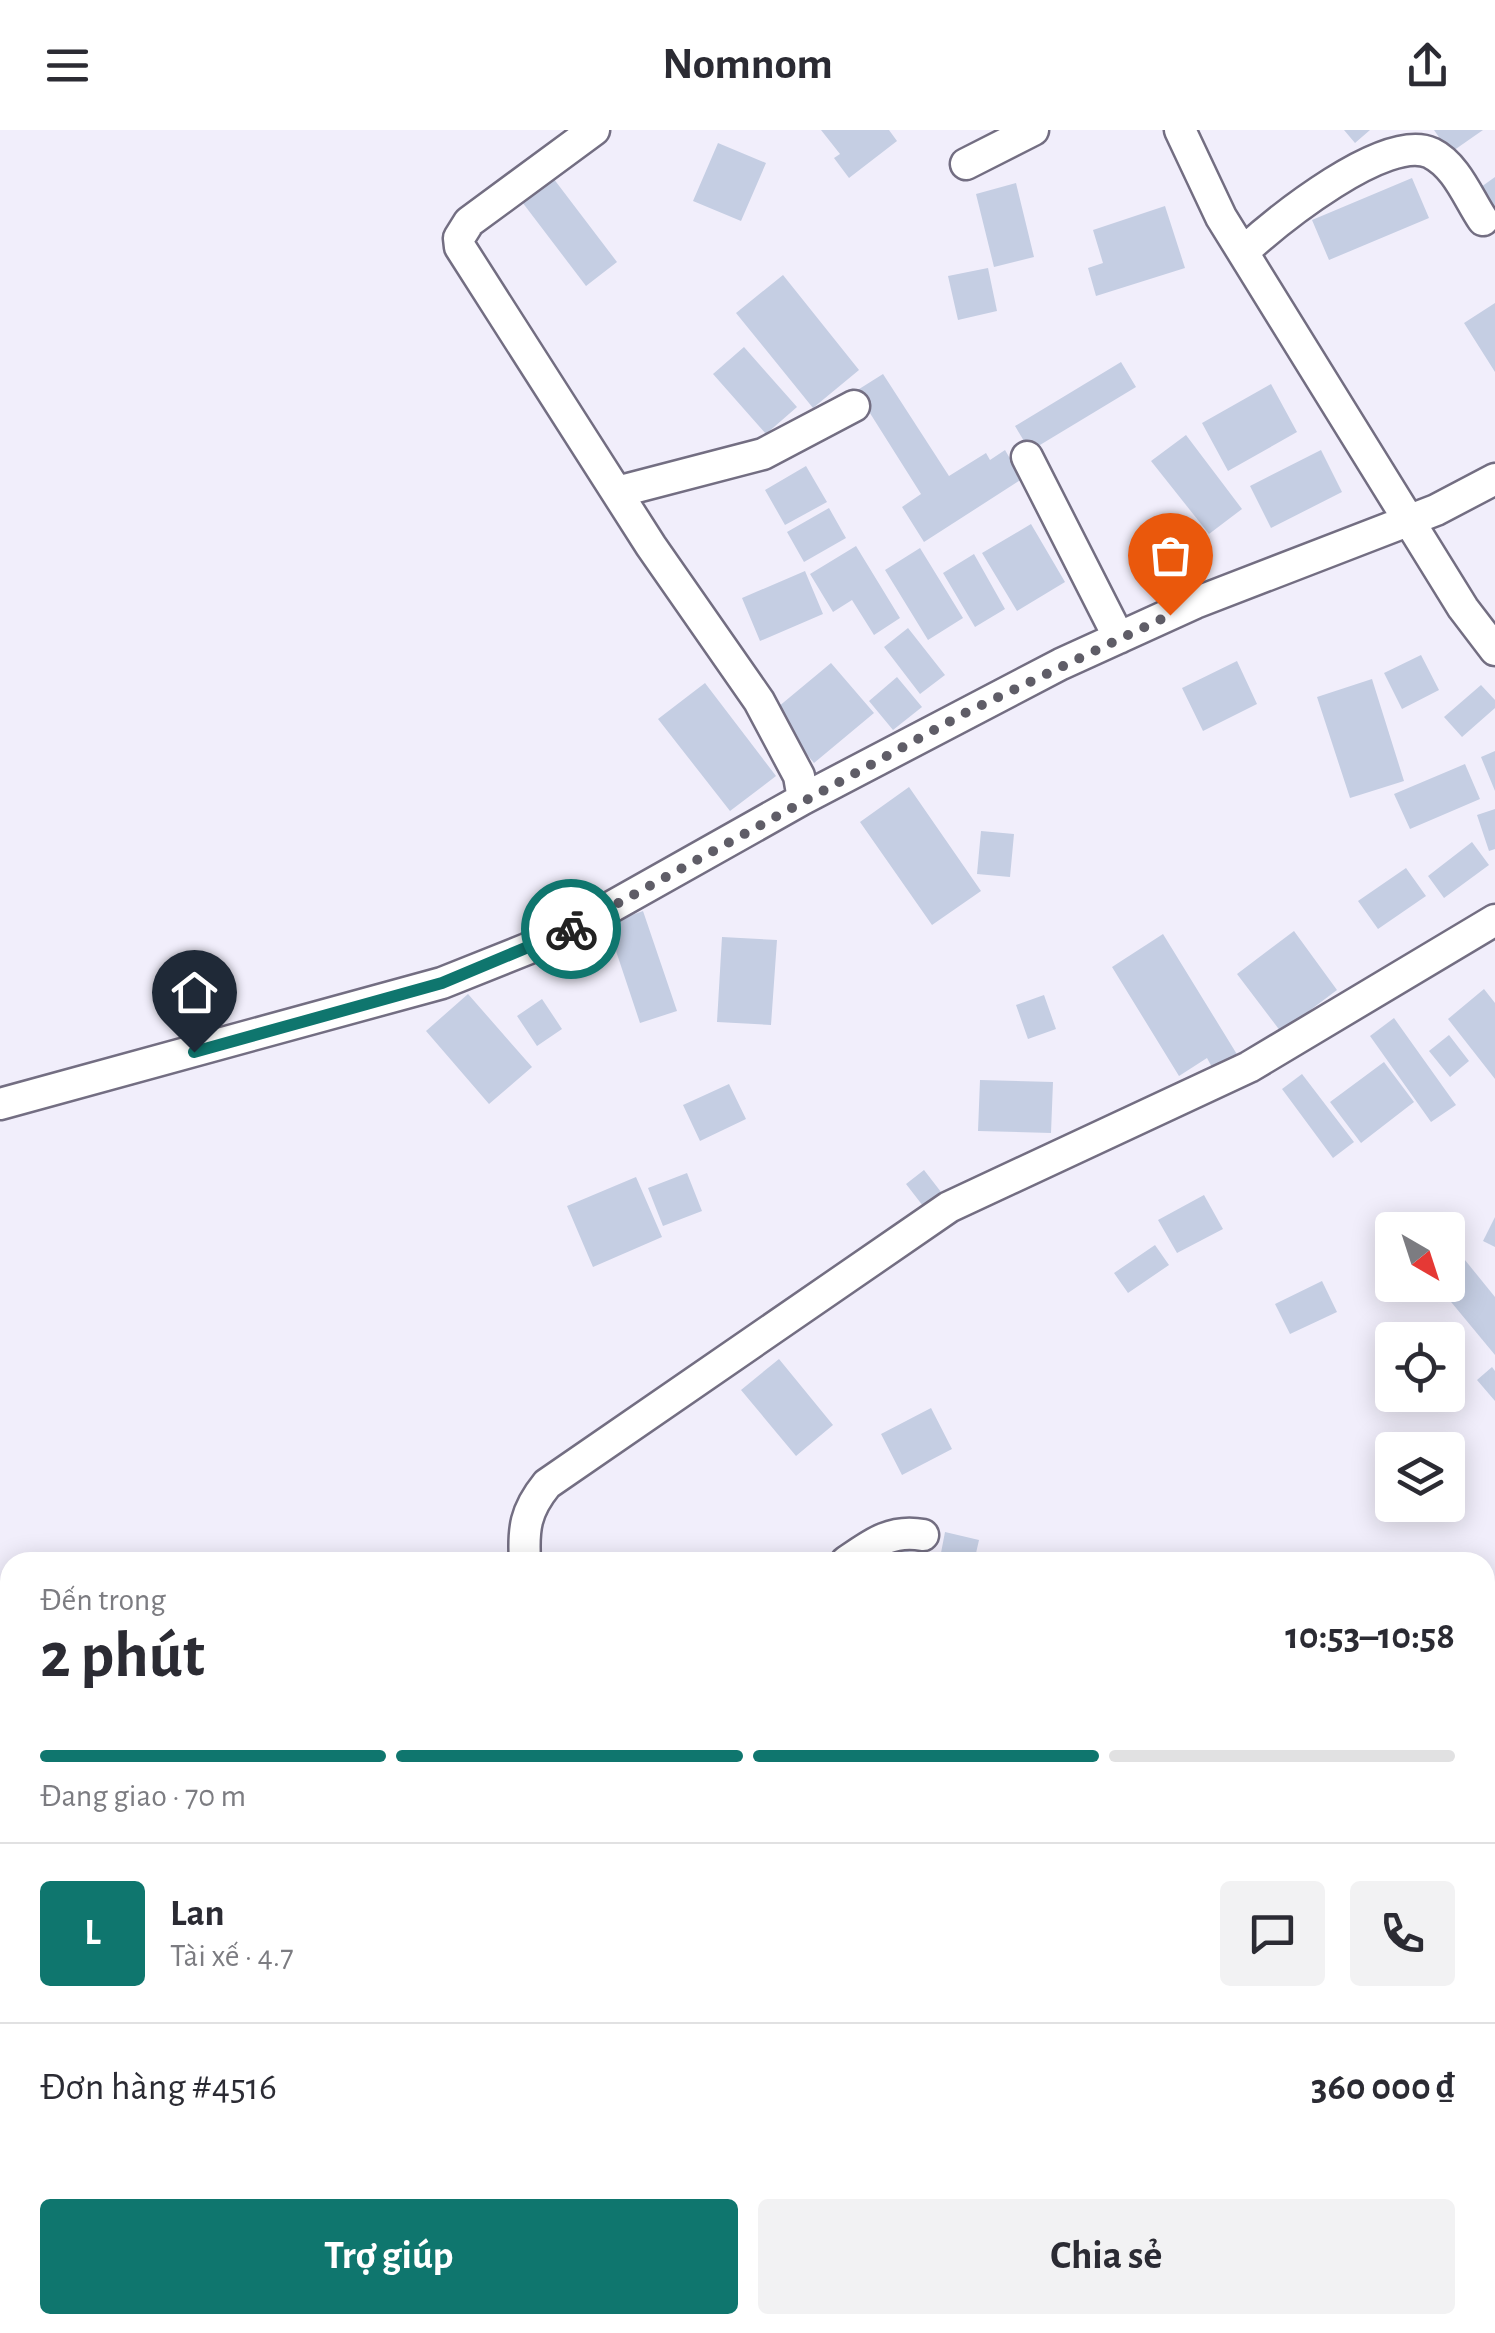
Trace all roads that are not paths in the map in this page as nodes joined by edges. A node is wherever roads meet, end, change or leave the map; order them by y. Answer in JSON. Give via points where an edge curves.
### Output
{"nodes":[{"id":1,"x":594,"y":130,"type":"edge"},
{"id":2,"x":1033,"y":130,"type":"edge"},
{"id":3,"x":1180,"y":130,"type":"edge"},
{"id":4,"x":966,"y":164,"type":"dead end"},
{"id":5,"x":1483,"y":220,"type":"dead end"},
{"id":6,"x":1244,"y":252,"type":"junction"},
{"id":7,"x":854,"y":406,"type":"dead end"},
{"id":8,"x":1026,"y":458,"type":"dead end"},
{"id":9,"x":1495,"y":479,"type":"edge"},
{"id":10,"x":618,"y":492,"type":"junction"},
{"id":11,"x":1408,"y":518,"type":"junction"},
{"id":12,"x":1119,"y":638,"type":"junction"},
{"id":13,"x":1495,"y":650,"type":"edge"},
{"id":14,"x":803,"y":799,"type":"junction"},
{"id":15,"x":1495,"y":920,"type":"edge"},
{"id":16,"x":0,"y":1104,"type":"edge"},
{"id":17,"x":923,"y":1534,"type":"dead end"},
{"id":18,"x":525,"y":1552,"type":"edge"},
{"id":19,"x":862,"y":1552,"type":"edge"}],
"edges":[{"from":1,"to":10,"type":"street","via":[[470,222],[459,238]]},
{"from":2,"to":4,"type":"street"},
{"from":3,"to":6,"type":"street"},
{"from":5,"to":6,"type":"street","via":[[1447,165],[1415,148],[1397,150],[1349,175]]},
{"from":6,"to":11,"type":"street"},
{"from":7,"to":10,"type":"street","via":[[763,454]]},
{"from":8,"to":12,"type":"street"},
{"from":9,"to":11,"type":"street"},
{"from":10,"to":14,"type":"street","via":[[778,732]]},
{"from":11,"to":12,"type":"street"},
{"from":11,"to":13,"type":"street"},
{"from":12,"to":14,"type":"street"},
{"from":14,"to":16,"type":"street","via":[[578,926],[442,983]]},
{"from":15,"to":18,"type":"street","via":[[1249,1067],[948,1207],[884,1248],[547,1484],[528,1507]]},
{"from":17,"to":19,"type":"street","via":[[888,1535]]}]}
